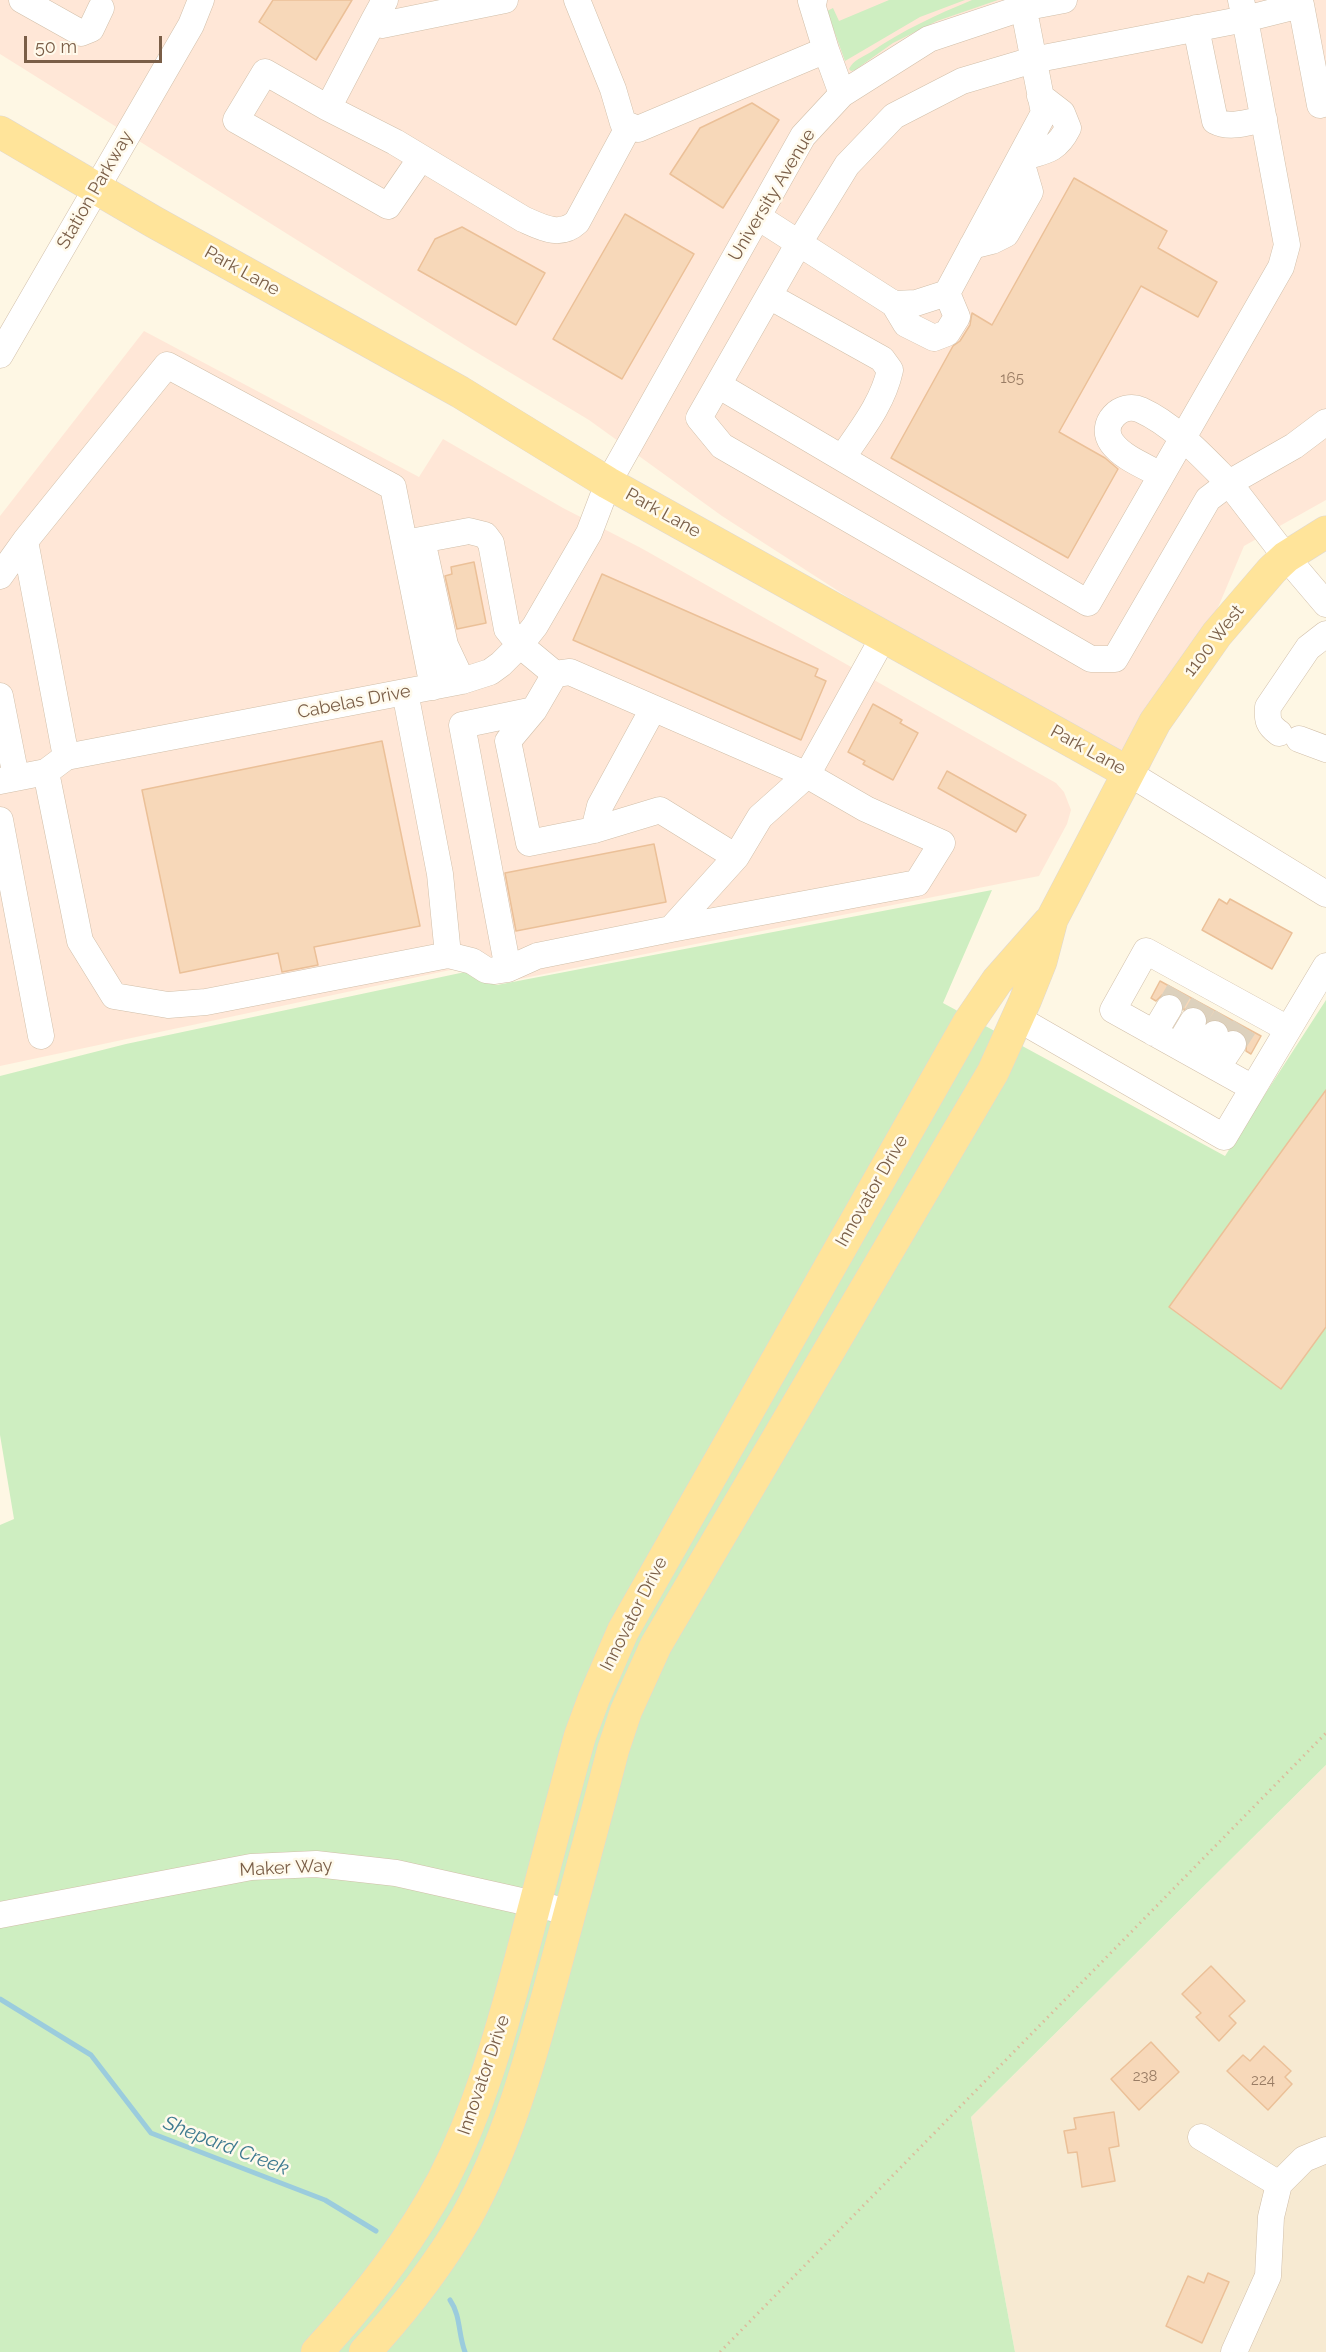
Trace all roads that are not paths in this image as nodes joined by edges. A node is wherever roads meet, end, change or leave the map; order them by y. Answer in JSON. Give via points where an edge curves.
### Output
{"nodes":[{"id":1,"x":22,"y":0,"type":"edge"},
{"id":2,"x":201,"y":0,"type":"edge"},
{"id":3,"x":220,"y":0,"type":"edge"},
{"id":4,"x":505,"y":0,"type":"edge"},
{"id":5,"x":577,"y":0,"type":"edge"},
{"id":6,"x":812,"y":0,"type":"edge"},
{"id":7,"x":1064,"y":0,"type":"edge"},
{"id":8,"x":1022,"y":4,"type":"edge"},
{"id":9,"x":101,"y":8,"type":"dead end"},
{"id":10,"x":1243,"y":9,"type":"edge"},
{"id":11,"x":379,"y":10,"type":"edge"},
{"id":12,"x":191,"y":25,"type":"junction"},
{"id":13,"x":1196,"y":28,"type":"junction"},
{"id":14,"x":826,"y":50,"type":"junction"},
{"id":15,"x":1033,"y":60,"type":"junction"},
{"id":16,"x":842,"y":94,"type":"junction"},
{"id":17,"x":1326,"y":103,"type":"edge"},
{"id":18,"x":328,"y":108,"type":"junction"},
{"id":19,"x":1264,"y":119,"type":"junction"},
{"id":20,"x":629,"y":126,"type":"junction"},
{"id":21,"x":0,"y":132,"type":"edge"},
{"id":22,"x":421,"y":158,"type":"junction"},
{"id":23,"x":96,"y":189,"type":"junction"},
{"id":24,"x":758,"y":217,"type":"junction"},
{"id":25,"x":799,"y":243,"type":"junction"},
{"id":26,"x":947,"y":293,"type":"junction"},
{"id":27,"x":769,"y":296,"type":"junction"},
{"id":28,"x":894,"y":304,"type":"junction"},
{"id":29,"x":0,"y":355,"type":"edge"},
{"id":30,"x":718,"y":385,"type":"junction"},
{"id":31,"x":1326,"y":422,"type":"edge"},
{"id":32,"x":1183,"y":438,"type":"junction"},
{"id":33,"x":842,"y":458,"type":"junction"},
{"id":34,"x":1161,"y":475,"type":"junction"},
{"id":35,"x":608,"y":483,"type":"junction"},
{"id":36,"x":1228,"y":483,"type":"junction"},
{"id":37,"x":1326,"y":532,"type":"edge"},
{"id":38,"x":25,"y":541,"type":"junction"},
{"id":39,"x":413,"y":542,"type":"junction"},
{"id":40,"x":1286,"y":557,"type":"junction"},
{"id":41,"x":0,"y":576,"type":"edge"},
{"id":42,"x":1326,"y":604,"type":"edge"},
{"id":43,"x":1326,"y":634,"type":"edge"},
{"id":44,"x":884,"y":636,"type":"junction"},
{"id":45,"x":520,"y":645,"type":"junction"},
{"id":46,"x":555,"y":674,"type":"junction"},
{"id":47,"x":462,"y":681,"type":"junction"},
{"id":48,"x":433,"y":687,"type":"junction"},
{"id":49,"x":405,"y":692,"type":"junction"},
{"id":50,"x":0,"y":696,"type":"edge"},
{"id":51,"x":653,"y":709,"type":"junction"},
{"id":52,"x":534,"y":710,"type":"junction"},
{"id":53,"x":1326,"y":749,"type":"edge"},
{"id":54,"x":56,"y":765,"type":"junction"},
{"id":55,"x":1127,"y":772,"type":"junction"},
{"id":56,"x":807,"y":775,"type":"junction"},
{"id":57,"x":8,"y":779,"type":"edge"},
{"id":58,"x":0,"y":820,"type":"edge"},
{"id":59,"x":594,"y":830,"type":"junction"},
{"id":60,"x":736,"y":857,"type":"junction"},
{"id":61,"x":1326,"y":894,"type":"edge"},
{"id":62,"x":1052,"y":919,"type":"junction"},
{"id":63,"x":671,"y":929,"type":"junction"},
{"id":64,"x":448,"y":955,"type":"junction"},
{"id":65,"x":1326,"y":966,"type":"edge"},
{"id":66,"x":508,"y":969,"type":"junction"},
{"id":67,"x":1179,"y":991,"type":"junction"},
{"id":68,"x":1202,"y":1004,"type":"junction"},
{"id":69,"x":1017,"y":1018,"type":"junction"},
{"id":70,"x":1235,"y":1022,"type":"junction"},
{"id":71,"x":1288,"y":1029,"type":"junction"},
{"id":72,"x":1154,"y":1033,"type":"junction"},
{"id":73,"x":41,"y":1036,"type":"dead end"},
{"id":74,"x":1198,"y":1057,"type":"junction"},
{"id":75,"x":1253,"y":1088,"type":"junction"},
{"id":76,"x":535,"y":1905,"type":"junction"},
{"id":77,"x":570,"y":1912,"type":"junction"},
{"id":78,"x":0,"y":1916,"type":"edge"},
{"id":79,"x":1201,"y":2137,"type":"dead end"},
{"id":80,"x":1326,"y":2150,"type":"edge"},
{"id":81,"x":1280,"y":2184,"type":"junction"},
{"id":82,"x":317,"y":2352,"type":"edge"},
{"id":83,"x":365,"y":2352,"type":"edge"},
{"id":84,"x":1234,"y":2352,"type":"edge"}],
"edges":[{"from":1,"to":9,"type":"street","via":[[81,33],[91,28]]},
{"from":2,"to":12,"type":"street","name":"Station Parkway"},
{"from":3,"to":12,"type":"street","name":"Station Parkway"},
{"from":4,"to":11,"type":"street","via":[[382,25]]},
{"from":5,"to":20,"type":"street","via":[[623,123]]},
{"from":6,"to":14,"type":"street"},
{"from":7,"to":8,"type":"street","name":"University Avenue"},
{"from":8,"to":15,"type":"street"},
{"from":8,"to":16,"type":"street","name":"University Avenue","via":[[929,39]]},
{"from":10,"to":13,"type":"street"},
{"from":10,"to":17,"type":"street","via":[[1300,5],[1320,105]]},
{"from":10,"to":19,"type":"street"},
{"from":11,"to":18,"type":"street"},
{"from":12,"to":23,"type":"street","name":"Station Parkway"},
{"from":13,"to":15,"type":"street"},
{"from":13,"to":19,"type":"street","via":[[1215,121],[1230,125]]},
{"from":14,"to":16,"type":"street"},
{"from":14,"to":20,"type":"street","via":[[638,129]]},
{"from":15,"to":25,"type":"street","via":[[962,81],[894,116],[848,165]]},
{"from":15,"to":26,"type":"street","via":[[1044,113]]},
{"from":16,"to":24,"type":"street","name":"University Avenue","via":[[803,136]]},
{"from":18,"to":22,"type":"street"},
{"from":18,"to":22,"type":"street","via":[[265,72],[236,120],[388,206]]},
{"from":19,"to":32,"type":"street","via":[[1287,245],[1281,267]]},
{"from":20,"to":22,"type":"street","via":[[577,222],[563,230],[545,229],[523,219]]},
{"from":21,"to":23,"type":"main road","name":"Park Lane"},
{"from":23,"to":29,"type":"street","name":"Station Parkway"},
{"from":23,"to":35,"type":"main road","name":"Park Lane","via":[[460,392]]},
{"from":24,"to":25,"type":"street"},
{"from":24,"to":35,"type":"street","name":"University Avenue"},
{"from":25,"to":27,"type":"street"},
{"from":25,"to":28,"type":"street"},
{"from":26,"to":28,"type":"street","via":[[916,303]]},
{"from":26,"to":28,"type":"street","via":[[957,317],[947,333],[934,338],[906,324]]},
{"from":27,"to":30,"type":"street"},
{"from":27,"to":33,"type":"street","via":[[882,359],[890,370],[883,394]]},
{"from":30,"to":33,"type":"street"},
{"from":30,"to":36,"type":"street","via":[[699,418],[722,446],[1091,659],[1115,658],[1208,499]]},
{"from":31,"to":36,"type":"street","via":[[1294,446]]},
{"from":32,"to":34,"type":"street"},
{"from":32,"to":34,"type":"street","via":[[1139,409],[1123,408],[1113,416],[1107,428],[1109,440],[1119,452]]},
{"from":32,"to":36,"type":"street"},
{"from":33,"to":34,"type":"street","via":[[1088,603]]},
{"from":35,"to":44,"type":"main road","name":"Park Lane"},
{"from":35,"to":45,"type":"street","name":"Cabelas Drive","via":[[589,533]]},
{"from":36,"to":40,"type":"street"},
{"from":37,"to":40,"type":"main road","name":"1100 West"},
{"from":38,"to":39,"type":"street","via":[[167,365],[393,487]]},
{"from":38,"to":41,"type":"street"},
{"from":38,"to":54,"type":"street"},
{"from":39,"to":45,"type":"street","via":[[469,531],[485,535],[491,543],[507,629]]},
{"from":39,"to":47,"type":"street","via":[[446,645]]},
{"from":39,"to":48,"type":"street"},
{"from":40,"to":42,"type":"street"},
{"from":40,"to":55,"type":"main road","name":"1100 West","via":[[1217,634],[1155,722]]},
{"from":43,"to":53,"type":"street","via":[[1308,648],[1268,707],[1267,718],[1270,727]]},
{"from":44,"to":55,"type":"main road","name":"Park Lane"},
{"from":44,"to":56,"type":"street"},
{"from":45,"to":46,"type":"street"},
{"from":45,"to":47,"type":"street","name":"Cabelas Drive","via":[[490,672]]},
{"from":46,"to":51,"type":"street","via":[[570,672]]},
{"from":46,"to":52,"type":"street"},
{"from":47,"to":48,"type":"street","name":"Cabelas Drive"},
{"from":48,"to":49,"type":"street","name":"Cabelas Drive"},
{"from":49,"to":54,"type":"street","name":"Cabelas Drive"},
{"from":49,"to":64,"type":"street","via":[[440,874]]},
{"from":50,"to":57,"type":"street"},
{"from":51,"to":56,"type":"street"},
{"from":51,"to":59,"type":"street","via":[[600,806]]},
{"from":52,"to":59,"type":"street","via":[[508,741],[529,843]]},
{"from":52,"to":66,"type":"street","via":[[462,725]]},
{"from":54,"to":57,"type":"street","name":"Cabelas Drive"},
{"from":54,"to":64,"type":"street","via":[[80,941],[114,996],[168,1005],[206,1002]]},
{"from":55,"to":61,"type":"street","name":"Park Lane"},
{"from":55,"to":62,"type":"main road","name":"Innovator Drive"},
{"from":56,"to":60,"type":"street","via":[[760,818]]},
{"from":56,"to":63,"type":"street","via":[[866,810],[942,843],[917,883]]},
{"from":58,"to":73,"type":"street"},
{"from":59,"to":60,"type":"street","via":[[660,810]]},
{"from":60,"to":63,"type":"street"},
{"from":62,"to":69,"type":"main road","name":"Innovator Drive","via":[[1041,961]]},
{"from":62,"to":76,"type":"main road","name":"Innovator Drive","via":[[996,981],[969,1022],[633,1611],[608,1661],[580,1736]]},
{"from":63,"to":66,"type":"street","via":[[537,956]]},
{"from":64,"to":66,"type":"street","via":[[472,961],[486,970]]},
{"from":65,"to":71,"type":"street"},
{"from":67,"to":68,"type":"street"},
{"from":67,"to":72,"type":"street"},
{"from":67,"to":72,"type":"street","via":[[1146,951],[1113,1010]]},
{"from":68,"to":70,"type":"street"},
{"from":68,"to":74,"type":"street"},
{"from":69,"to":75,"type":"street","via":[[1224,1137]]},
{"from":69,"to":77,"type":"main road","name":"Innovator Drive","via":[[976,1103],[656,1645],[613,1750]]},
{"from":70,"to":71,"type":"street"},
{"from":70,"to":74,"type":"street"},
{"from":71,"to":75,"type":"street"},
{"from":72,"to":74,"type":"street"},
{"from":74,"to":75,"type":"street"},
{"from":76,"to":77,"type":"street","name":"Maker Way"},
{"from":76,"to":78,"type":"street","name":"Maker Way","via":[[370,1868],[284,1864],[218,1873]]},
{"from":76,"to":82,"type":"main road","name":"Innovator Drive","via":[[497,2050],[448,2169],[390,2267]]},
{"from":77,"to":83,"type":"main road","name":"Innovator Drive","via":[[525,2077],[485,2181],[431,2272]]},
{"from":79,"to":81,"type":"street"},
{"from":80,"to":81,"type":"street","via":[[1304,2159]]},
{"from":81,"to":84,"type":"street","via":[[1271,2217],[1268,2276]]}]}
